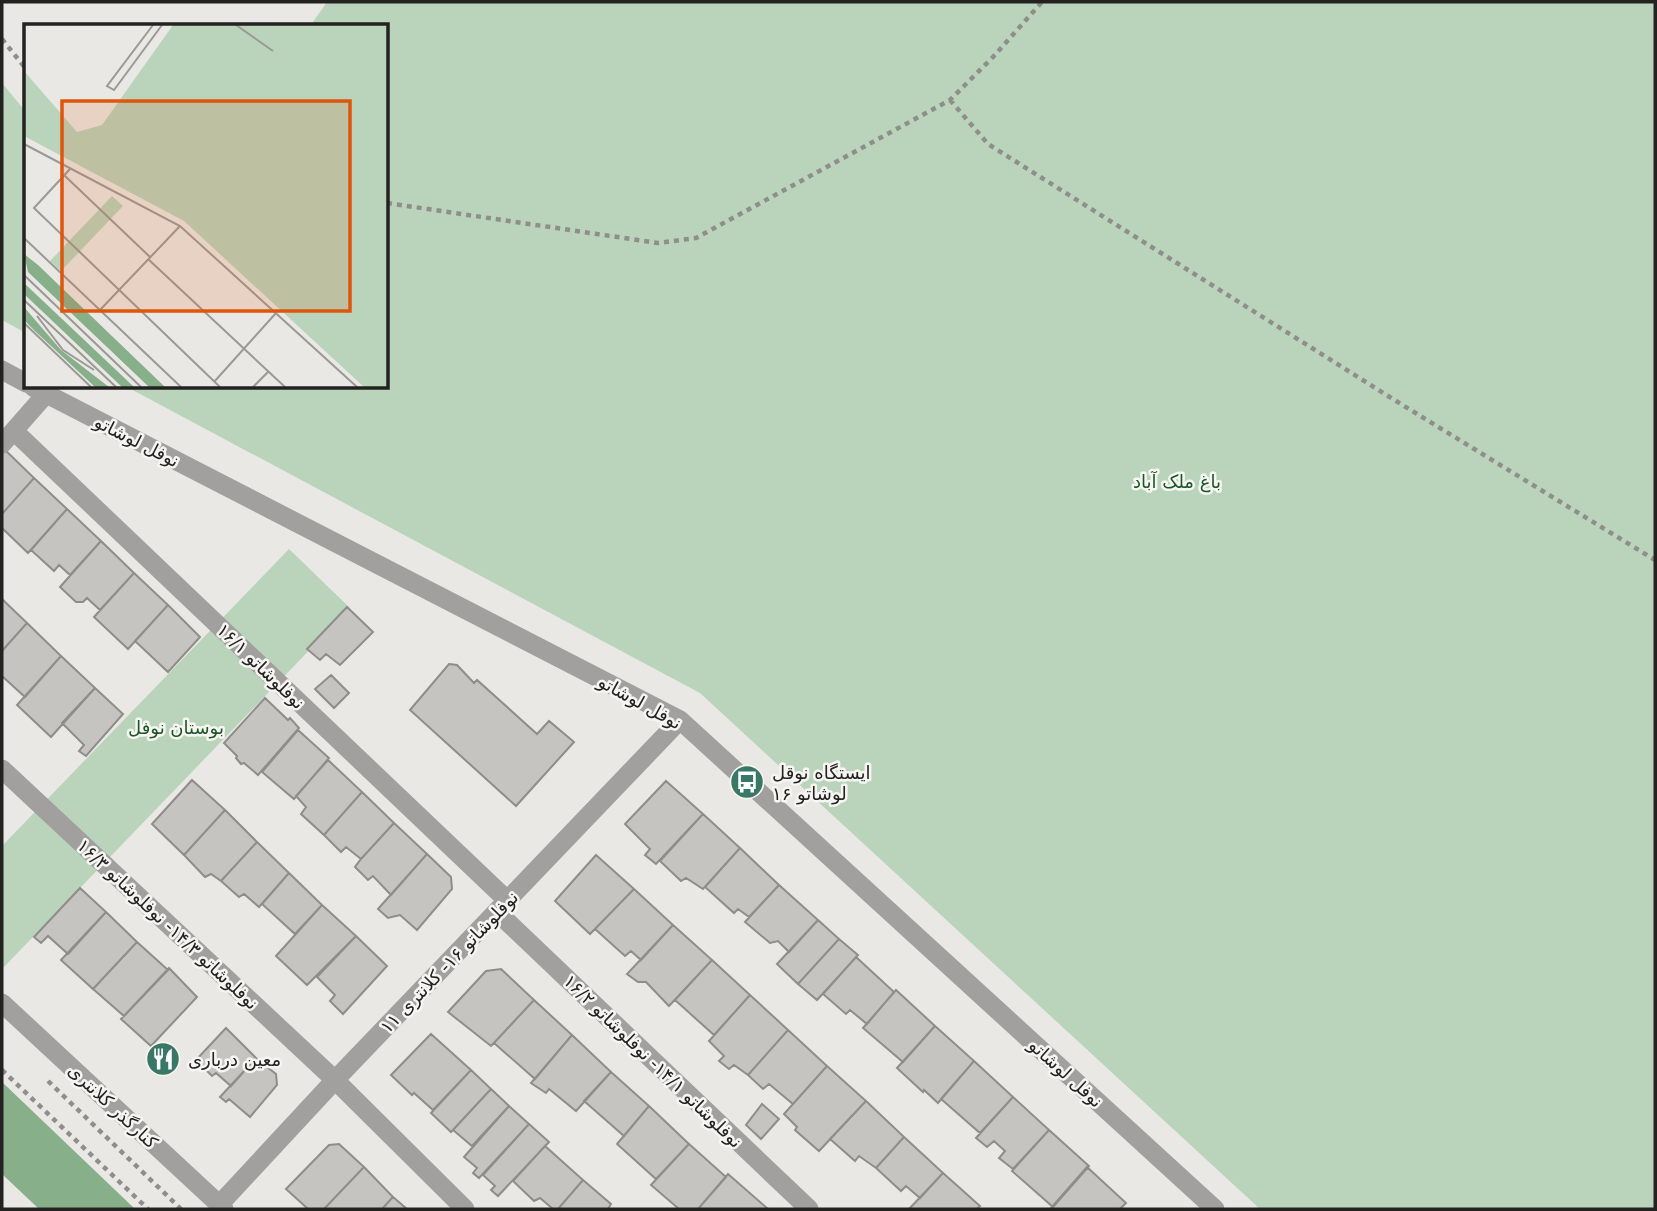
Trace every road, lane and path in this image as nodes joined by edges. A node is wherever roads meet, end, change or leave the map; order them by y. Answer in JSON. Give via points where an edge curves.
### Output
{"nodes":[{"id":1,"x":1042,"y":2,"type":"edge"},
{"id":2,"x":2,"y":39,"type":"edge"},
{"id":3,"x":24,"y":66,"type":"edge"},
{"id":4,"x":950,"y":100,"type":"junction"},
{"id":5,"x":388,"y":203,"type":"edge"},
{"id":6,"x":2,"y":370,"type":"edge"},
{"id":7,"x":24,"y":382,"type":"edge"},
{"id":8,"x":39,"y":390,"type":"edge"},
{"id":9,"x":8,"y":438,"type":"edge"},
{"id":10,"x":1655,"y":560,"type":"edge"},
{"id":11,"x":680,"y":720,"type":"junction"},
{"id":12,"x":2,"y":769,"type":"edge"},
{"id":13,"x":502,"y":906,"type":"junction"},
{"id":14,"x":2,"y":1003,"type":"edge"},
{"id":15,"x":2,"y":1070,"type":"edge"},
{"id":16,"x":42,"y":1075,"type":"dead end"},
{"id":17,"x":335,"y":1080,"type":"junction"},
{"id":18,"x":221,"y":1207,"type":"edge"},
{"id":19,"x":148,"y":1209,"type":"edge"},
{"id":20,"x":181,"y":1209,"type":"edge"},
{"id":21,"x":465,"y":1209,"type":"edge"},
{"id":22,"x":809,"y":1209,"type":"edge"},
{"id":23,"x":1215,"y":1209,"type":"edge"}],
"edges":[{"from":1,"to":4,"type":"path"},
{"from":2,"to":3,"type":"path"},
{"from":4,"to":5,"type":"path","via":[[696,238],[659,243]]},
{"from":4,"to":10,"type":"path","via":[[988,144]]},
{"from":6,"to":7,"type":"street"},
{"from":8,"to":9,"type":"street"},
{"from":8,"to":11,"type":"street","name":"نوفل لوشاتو"},
{"from":9,"to":13,"type":"street","name":"نوفلوشاتو ۱۶/۱"},
{"from":11,"to":13,"type":"street","name":"نوفلوشاتو ۱۶- کلانتری ۱۱"},
{"from":11,"to":23,"type":"street","name":"نوفل لوشاتو"},
{"from":12,"to":17,"type":"street","name":"نوفلوشاتو ۱۴/۳- نوفلوشاتو ۱۶/۳"},
{"from":13,"to":17,"type":"street","name":"نوفلوشاتو ۱۶- کلانتری ۱۱"},
{"from":13,"to":22,"type":"street","name":"نوفلوشاتو ۱۴/۱- نوفلوشاتو ۱۶/۲"},
{"from":14,"to":18,"type":"street","name":"کنارگذر کلانتری"},
{"from":15,"to":19,"type":"path"},
{"from":16,"to":20,"type":"path"},
{"from":17,"to":18,"type":"street","name":"نوفلوشاتو ۱۶- کلانتری ۱۱"},
{"from":17,"to":21,"type":"street","name":"نوفلوشاتو ۱۴/۳- نوفلوشاتو ۱۶/۳"}]}
